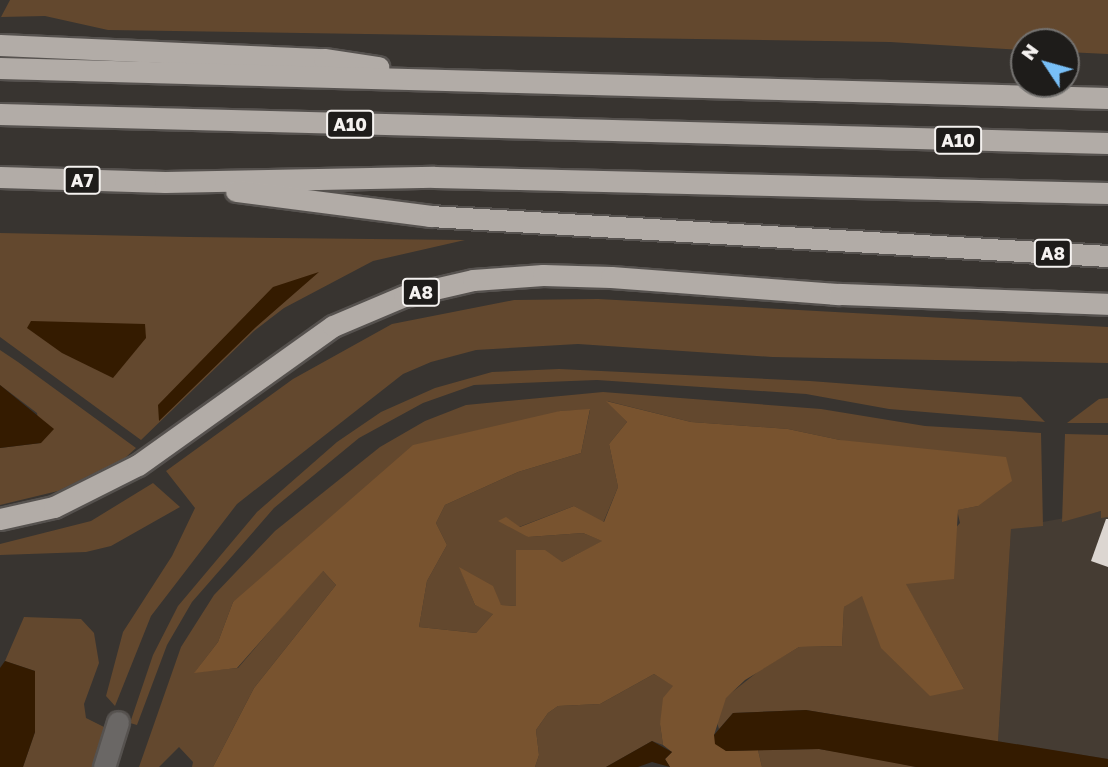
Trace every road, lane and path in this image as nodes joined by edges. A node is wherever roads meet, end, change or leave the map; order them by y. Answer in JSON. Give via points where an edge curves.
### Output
{"nodes":[{"id":1,"x":8,"y":46,"type":"edge"},
{"id":2,"x":2,"y":68,"type":"edge"},
{"id":3,"x":461,"y":80,"type":"junction"},
{"id":4,"x":1108,"y":98,"type":"edge"},
{"id":5,"x":0,"y":114,"type":"edge"},
{"id":6,"x":1108,"y":143,"type":"edge"},
{"id":7,"x":0,"y":177,"type":"edge"},
{"id":8,"x":165,"y":182,"type":"junction"},
{"id":9,"x":1108,"y":193,"type":"edge"},
{"id":10,"x":1108,"y":256,"type":"edge"},
{"id":11,"x":1108,"y":304,"type":"edge"},
{"id":12,"x":0,"y":519,"type":"edge"},
{"id":13,"x":118,"y":722,"type":"dead end"},
{"id":14,"x":104,"y":767,"type":"edge"}],
"edges":[{"from":1,"to":3,"type":"highway","via":[[324,59]]},
{"from":2,"to":3,"type":"highway"},
{"from":3,"to":4,"type":"highway"},
{"from":5,"to":6,"type":"highway","number":"A10"},
{"from":7,"to":8,"type":"highway","number":"A7"},
{"from":8,"to":9,"type":"highway","via":[[434,177]]},
{"from":8,"to":10,"type":"highway","number":"A8","via":[[430,216]]},
{"from":11,"to":12,"type":"highway","number":"A8","via":[[839,294],[598,276],[473,280],[404,296],[333,326],[138,465],[54,508]]},
{"from":13,"to":14,"type":"street"}]}
